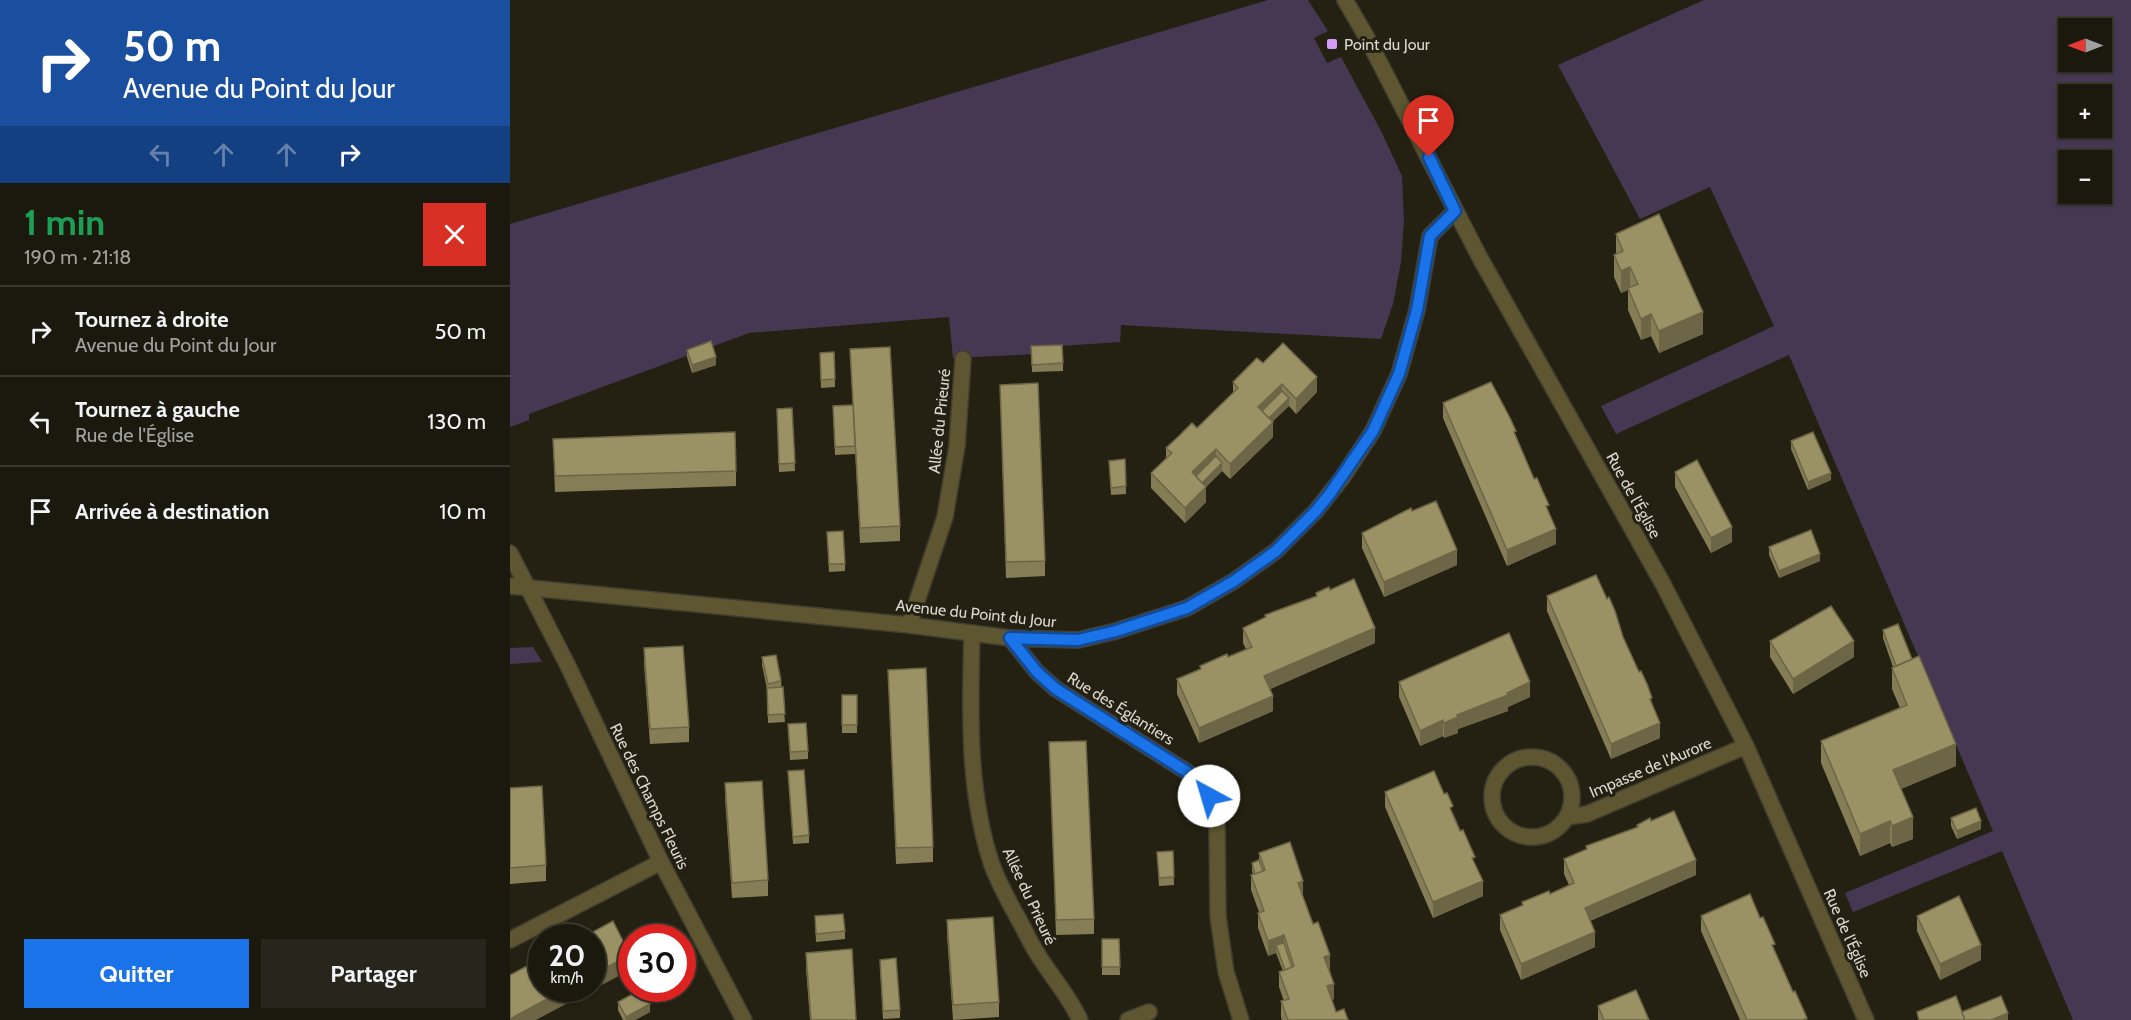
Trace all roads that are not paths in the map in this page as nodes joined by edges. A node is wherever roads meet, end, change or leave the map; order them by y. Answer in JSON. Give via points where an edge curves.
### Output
{"nodes":[{"id":1,"x":1345,"y":0,"type":"edge"},
{"id":2,"x":1455,"y":211,"type":"junction"},
{"id":3,"x":963,"y":358,"type":"dead end"},
{"id":4,"x":510,"y":553,"type":"edge"},
{"id":5,"x":510,"y":586,"type":"edge"},
{"id":6,"x":527,"y":587,"type":"junction"},
{"id":7,"x":909,"y":625,"type":"junction"},
{"id":8,"x":972,"y":633,"type":"junction"},
{"id":9,"x":1010,"y":638,"type":"junction"},
{"id":10,"x":1746,"y":746,"type":"junction"},
{"id":11,"x":1567,"y":817,"type":"junction"},
{"id":12,"x":661,"y":862,"type":"junction"},
{"id":13,"x":510,"y":940,"type":"edge"},
{"id":14,"x":1149,"y":1012,"type":"dead end"},
{"id":15,"x":744,"y":1020,"type":"edge"},
{"id":16,"x":1080,"y":1020,"type":"edge"},
{"id":17,"x":1128,"y":1020,"type":"edge"},
{"id":18,"x":1240,"y":1020,"type":"edge"},
{"id":19,"x":1866,"y":1020,"type":"edge"}],
"edges":[{"from":1,"to":2,"type":"street","name":"Rue de l'Église"},
{"from":2,"to":9,"type":"street","name":"Avenue du Point du Jour","via":[[1430,236],[1417,310],[1399,374],[1373,431],[1329,495],[1276,551],[1187,608],[1078,640]]},
{"from":2,"to":10,"type":"street","name":"Rue de l'Église","via":[[1663,584]]},
{"from":3,"to":7,"type":"street","name":"Allée du Prieuré","via":[[957,446],[945,517]]},
{"from":4,"to":6,"type":"street","name":"Rue des Champs Fleuris"},
{"from":5,"to":6,"type":"street","name":"Avenue du Point du Jour"},
{"from":6,"to":7,"type":"street","name":"Avenue du Point du Jour"},
{"from":6,"to":12,"type":"street","name":"Rue des Champs Fleuris"},
{"from":7,"to":8,"type":"street","name":"Avenue du Point du Jour"},
{"from":8,"to":9,"type":"street","name":"Avenue du Point du Jour"},
{"from":8,"to":16,"type":"street","name":"Allée du Prieuré","via":[[971,735],[976,801],[992,866],[1036,954]]},
{"from":9,"to":18,"type":"street","name":"Rue des Églantiers","via":[[1056,689],[1192,775],[1209,796],[1217,826],[1218,916],[1226,972]]},
{"from":10,"to":11,"type":"street","name":"Impasse de l'Aurore","via":[[1587,814]]},
{"from":10,"to":19,"type":"street","name":"Rue de l'Église"},
{"from":11,"to":11,"type":"street","name":"Impasse de l'Aurore","via":[[1572,790],[1563,772],[1547,759],[1520,759],[1507,765],[1498,776],[1492,801],[1498,819],[1512,832],[1524,837],[1549,834]]},
{"from":12,"to":13,"type":"street"},
{"from":12,"to":15,"type":"street","name":"Rue des Champs Fleuris"},
{"from":14,"to":17,"type":"street"}]}
